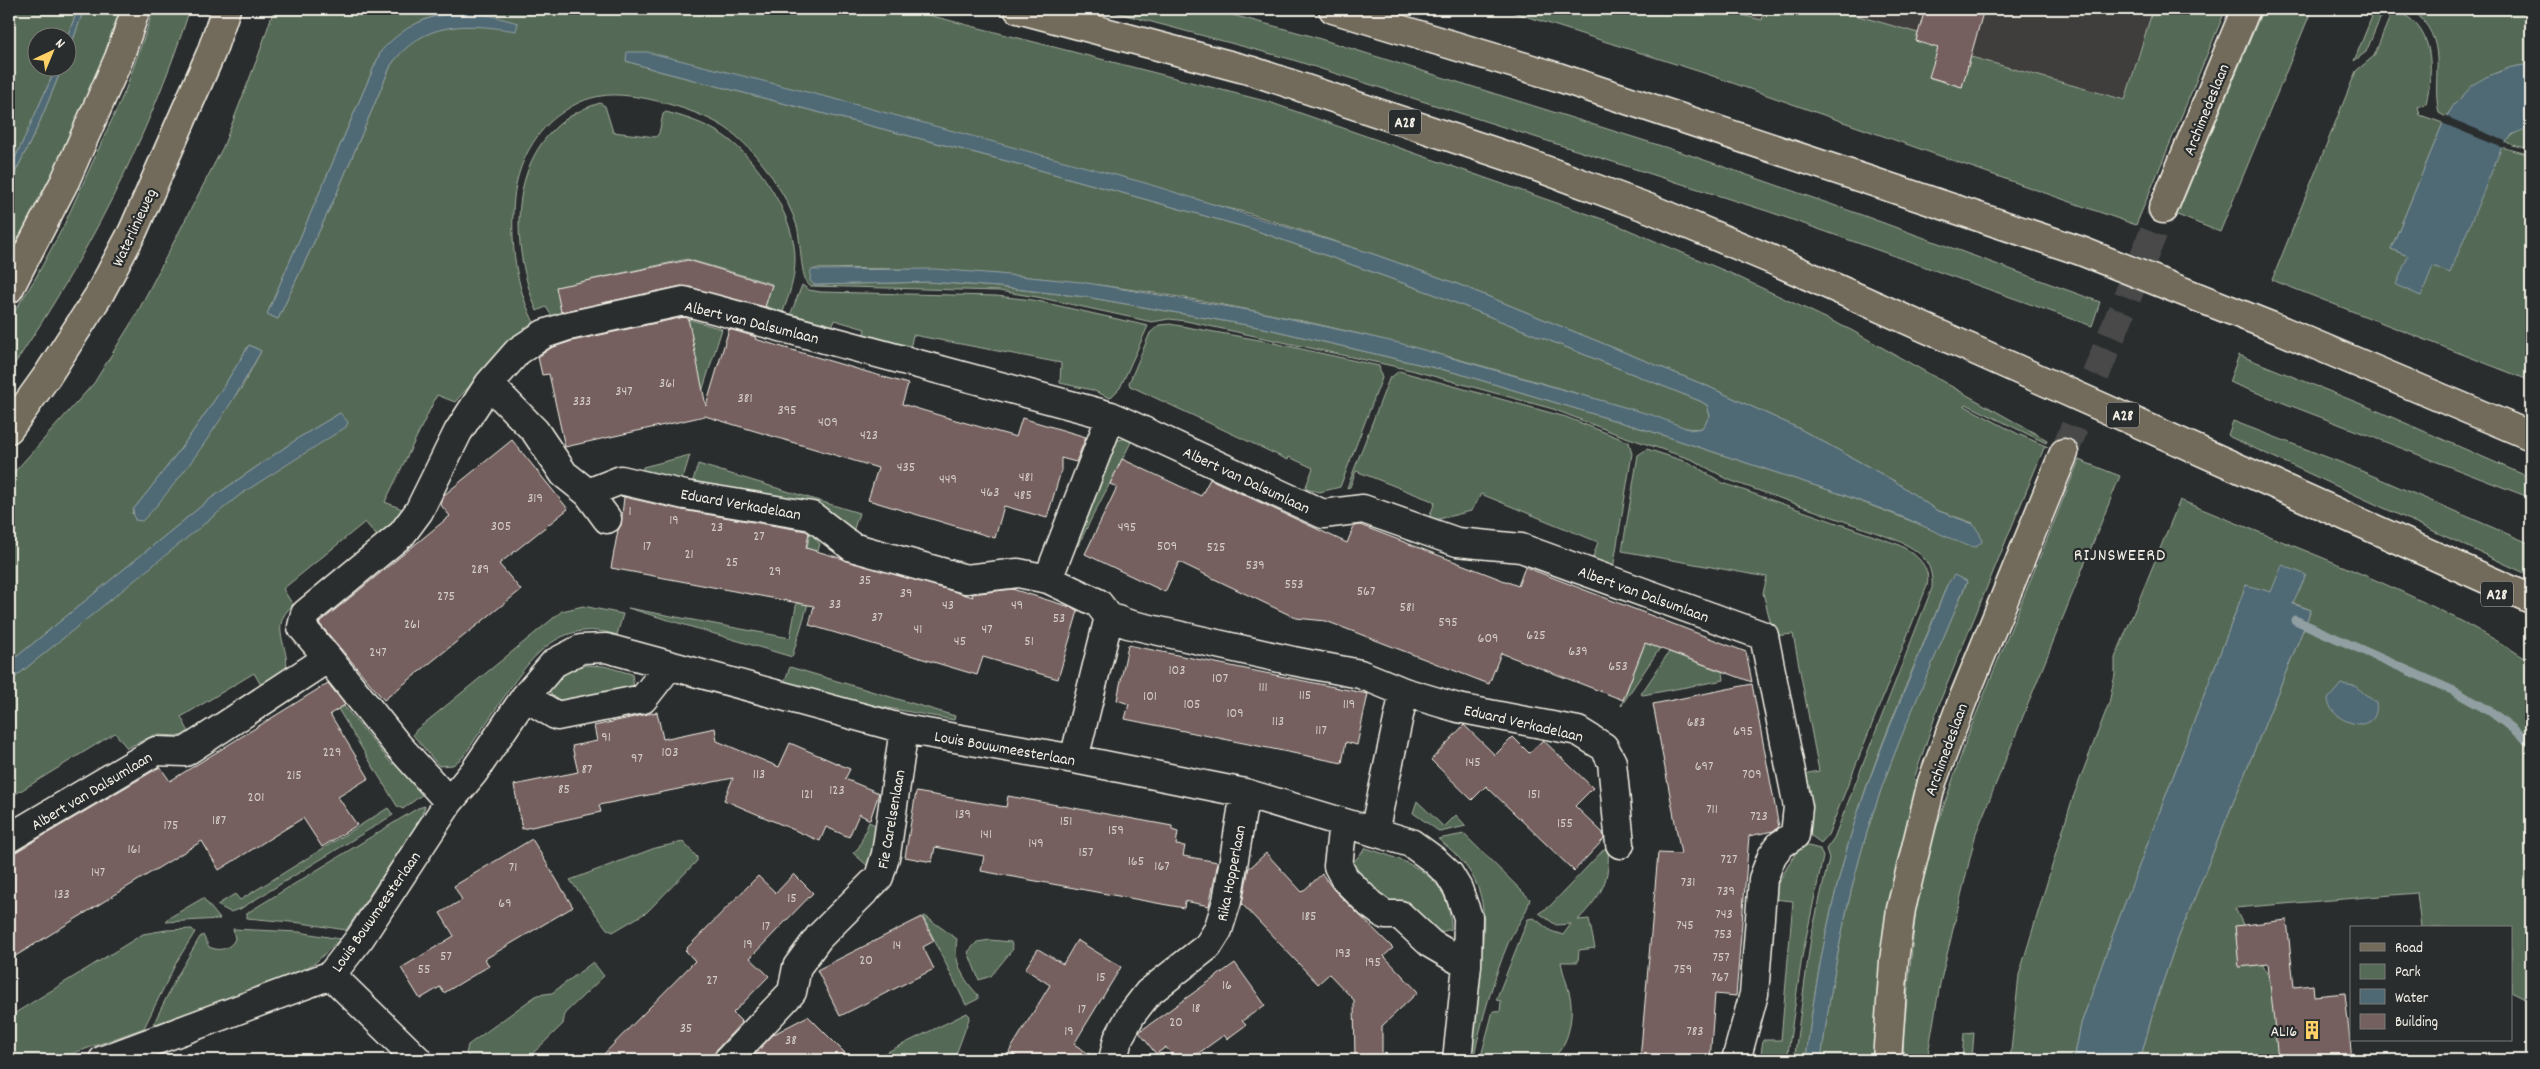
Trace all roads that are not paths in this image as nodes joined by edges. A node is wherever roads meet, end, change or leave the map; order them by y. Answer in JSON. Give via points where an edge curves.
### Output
{"nodes":[{"id":1,"x":136,"y":9,"type":"edge"},
{"id":2,"x":226,"y":9,"type":"edge"},
{"id":3,"x":1018,"y":9,"type":"edge"},
{"id":4,"x":1333,"y":9,"type":"edge"},
{"id":5,"x":2246,"y":9,"type":"edge"},
{"id":6,"x":2163,"y":209,"type":"tunnel mouth"},
{"id":7,"x":9,"y":289,"type":"edge"},
{"id":8,"x":489,"y":384,"type":"junction"},
{"id":9,"x":1111,"y":416,"type":"junction"},
{"id":10,"x":9,"y":429,"type":"edge"},
{"id":11,"x":2531,"y":436,"type":"edge"},
{"id":12,"x":2064,"y":453,"type":"tunnel mouth"},
{"id":13,"x":588,"y":493,"type":"junction"},
{"id":14,"x":607,"y":519,"type":"dead end"},
{"id":15,"x":2463,"y":568,"type":"junction"},
{"id":16,"x":1048,"y":579,"type":"junction"},
{"id":17,"x":2531,"y":599,"type":"edge"},
{"id":18,"x":1109,"y":617,"type":"junction"},
{"id":19,"x":2531,"y":620,"type":"edge"},
{"id":20,"x":328,"y":658,"type":"junction"},
{"id":21,"x":669,"y":666,"type":"junction"},
{"id":22,"x":1404,"y":692,"type":"junction"},
{"id":23,"x":524,"y":697,"type":"junction"},
{"id":24,"x":904,"y":729,"type":"junction"},
{"id":25,"x":1074,"y":759,"type":"junction"},
{"id":26,"x":1245,"y":793,"type":"junction"},
{"id":27,"x":449,"y":802,"type":"junction"},
{"id":28,"x":1343,"y":823,"type":"junction"},
{"id":29,"x":1374,"y":832,"type":"junction"},
{"id":30,"x":9,"y":838,"type":"edge"},
{"id":31,"x":1620,"y":844,"type":"dead end"},
{"id":32,"x":1467,"y":965,"type":"junction"},
{"id":33,"x":331,"y":975,"type":"junction"},
{"id":34,"x":103,"y":1060,"type":"edge"},
{"id":35,"x":418,"y":1060,"type":"edge"},
{"id":36,"x":728,"y":1060,"type":"edge"},
{"id":37,"x":1113,"y":1060,"type":"edge"},
{"id":38,"x":1457,"y":1060,"type":"edge"},
{"id":39,"x":1736,"y":1060,"type":"edge"},
{"id":40,"x":1887,"y":1060,"type":"edge"}],
"edges":[{"from":1,"to":7,"type":"main road","via":[[119,58],[65,182]]},
{"from":2,"to":10,"type":"main road","name":"Waterlinieweg","via":[[179,129],[128,239],[99,295]]},
{"from":3,"to":15,"type":"main road","number":"A28","via":[[1252,71],[1651,209],[1791,268]]},
{"from":4,"to":11,"type":"main road","via":[[1558,77],[2081,251],[2283,331]]},
{"from":5,"to":6,"type":"main road","name":"Archimedeslaan"},
{"from":8,"to":9,"type":"street","name":"Albert van Dalsumlaan","via":[[518,351],[544,334],[684,301]]},
{"from":8,"to":13,"type":"street","via":[[535,431],[564,474]]},
{"from":8,"to":20,"type":"street","name":"Albert van Dalsumlaan","via":[[458,432],[419,511],[402,534],[305,614],[302,627]]},
{"from":9,"to":16,"type":"street"},
{"from":9,"to":39,"type":"street","name":"Albert van Dalsumlaan","via":[[1323,514],[1363,509],[1457,542],[1521,548],[1764,636],[1798,808],[1798,823],[1795,834],[1772,856],[1763,879],[1754,994]]},
{"from":12,"to":40,"type":"main road","name":"Archimedeslaan","via":[[1932,782],[1901,910]]},
{"from":13,"to":14,"type":"street"},
{"from":13,"to":16,"type":"street","name":"Eduard Verkadelaan","via":[[621,480],[812,516],[852,547],[966,579],[1018,573]]},
{"from":15,"to":17,"type":"main road","number":"A28"},
{"from":15,"to":19,"type":"main road","number":"A28"},
{"from":16,"to":18,"type":"street","name":"Eduard Verkadelaan","via":[[1098,604]]},
{"from":18,"to":22,"type":"street","name":"Eduard Verkadelaan","via":[[1360,674]]},
{"from":18,"to":25,"type":"street"},
{"from":20,"to":27,"type":"street","name":"Albert van Dalsumlaan","via":[[395,742]]},
{"from":20,"to":30,"type":"street","name":"Albert van Dalsumlaan","via":[[185,752],[156,750]]},
{"from":21,"to":23,"type":"street","name":"Louis Bouwmeesterlaan","via":[[606,648],[580,649],[554,663]]},
{"from":21,"to":23,"type":"street","via":[[643,699],[557,716]]},
{"from":21,"to":24,"type":"street","name":"Louis Bouwmeesterlaan"},
{"from":22,"to":29,"type":"street"},
{"from":22,"to":31,"type":"street","name":"Eduard Verkadelaan","via":[[1458,708],[1578,731],[1593,738],[1604,747],[1612,762]]},
{"from":23,"to":27,"type":"street","name":"Louis Bouwmeesterlaan","via":[[474,772]]},
{"from":24,"to":25,"type":"street","name":"Louis Bouwmeesterlaan"},
{"from":24,"to":36,"type":"street","name":"Fie Carelsenlaan","via":[[886,854],[879,877],[819,937],[796,967],[792,992]]},
{"from":25,"to":26,"type":"street","name":"Louis Bouwmeesterlaan"},
{"from":26,"to":28,"type":"street","name":"Louis Bouwmeesterlaan"},
{"from":26,"to":37,"type":"street","name":"Rika Hopperlaan","via":[[1227,901],[1218,930],[1208,946],[1148,993],[1118,1039]]},
{"from":27,"to":33,"type":"street","name":"Louis Bouwmeesterlaan","via":[[360,938]]},
{"from":28,"to":29,"type":"street","name":"Louis Bouwmeesterlaan"},
{"from":28,"to":32,"type":"street","via":[[1338,866],[1346,878],[1385,915],[1400,915],[1431,944]]},
{"from":29,"to":32,"type":"street","name":"Louis Bouwmeesterlaan","via":[[1410,843],[1449,874],[1468,917]]},
{"from":32,"to":38,"type":"street","name":"Louis Bouwmeesterlaan"},
{"from":33,"to":34,"type":"street","name":"Louis Bouwmeesterlaan"},
{"from":33,"to":35,"type":"street"}]}
